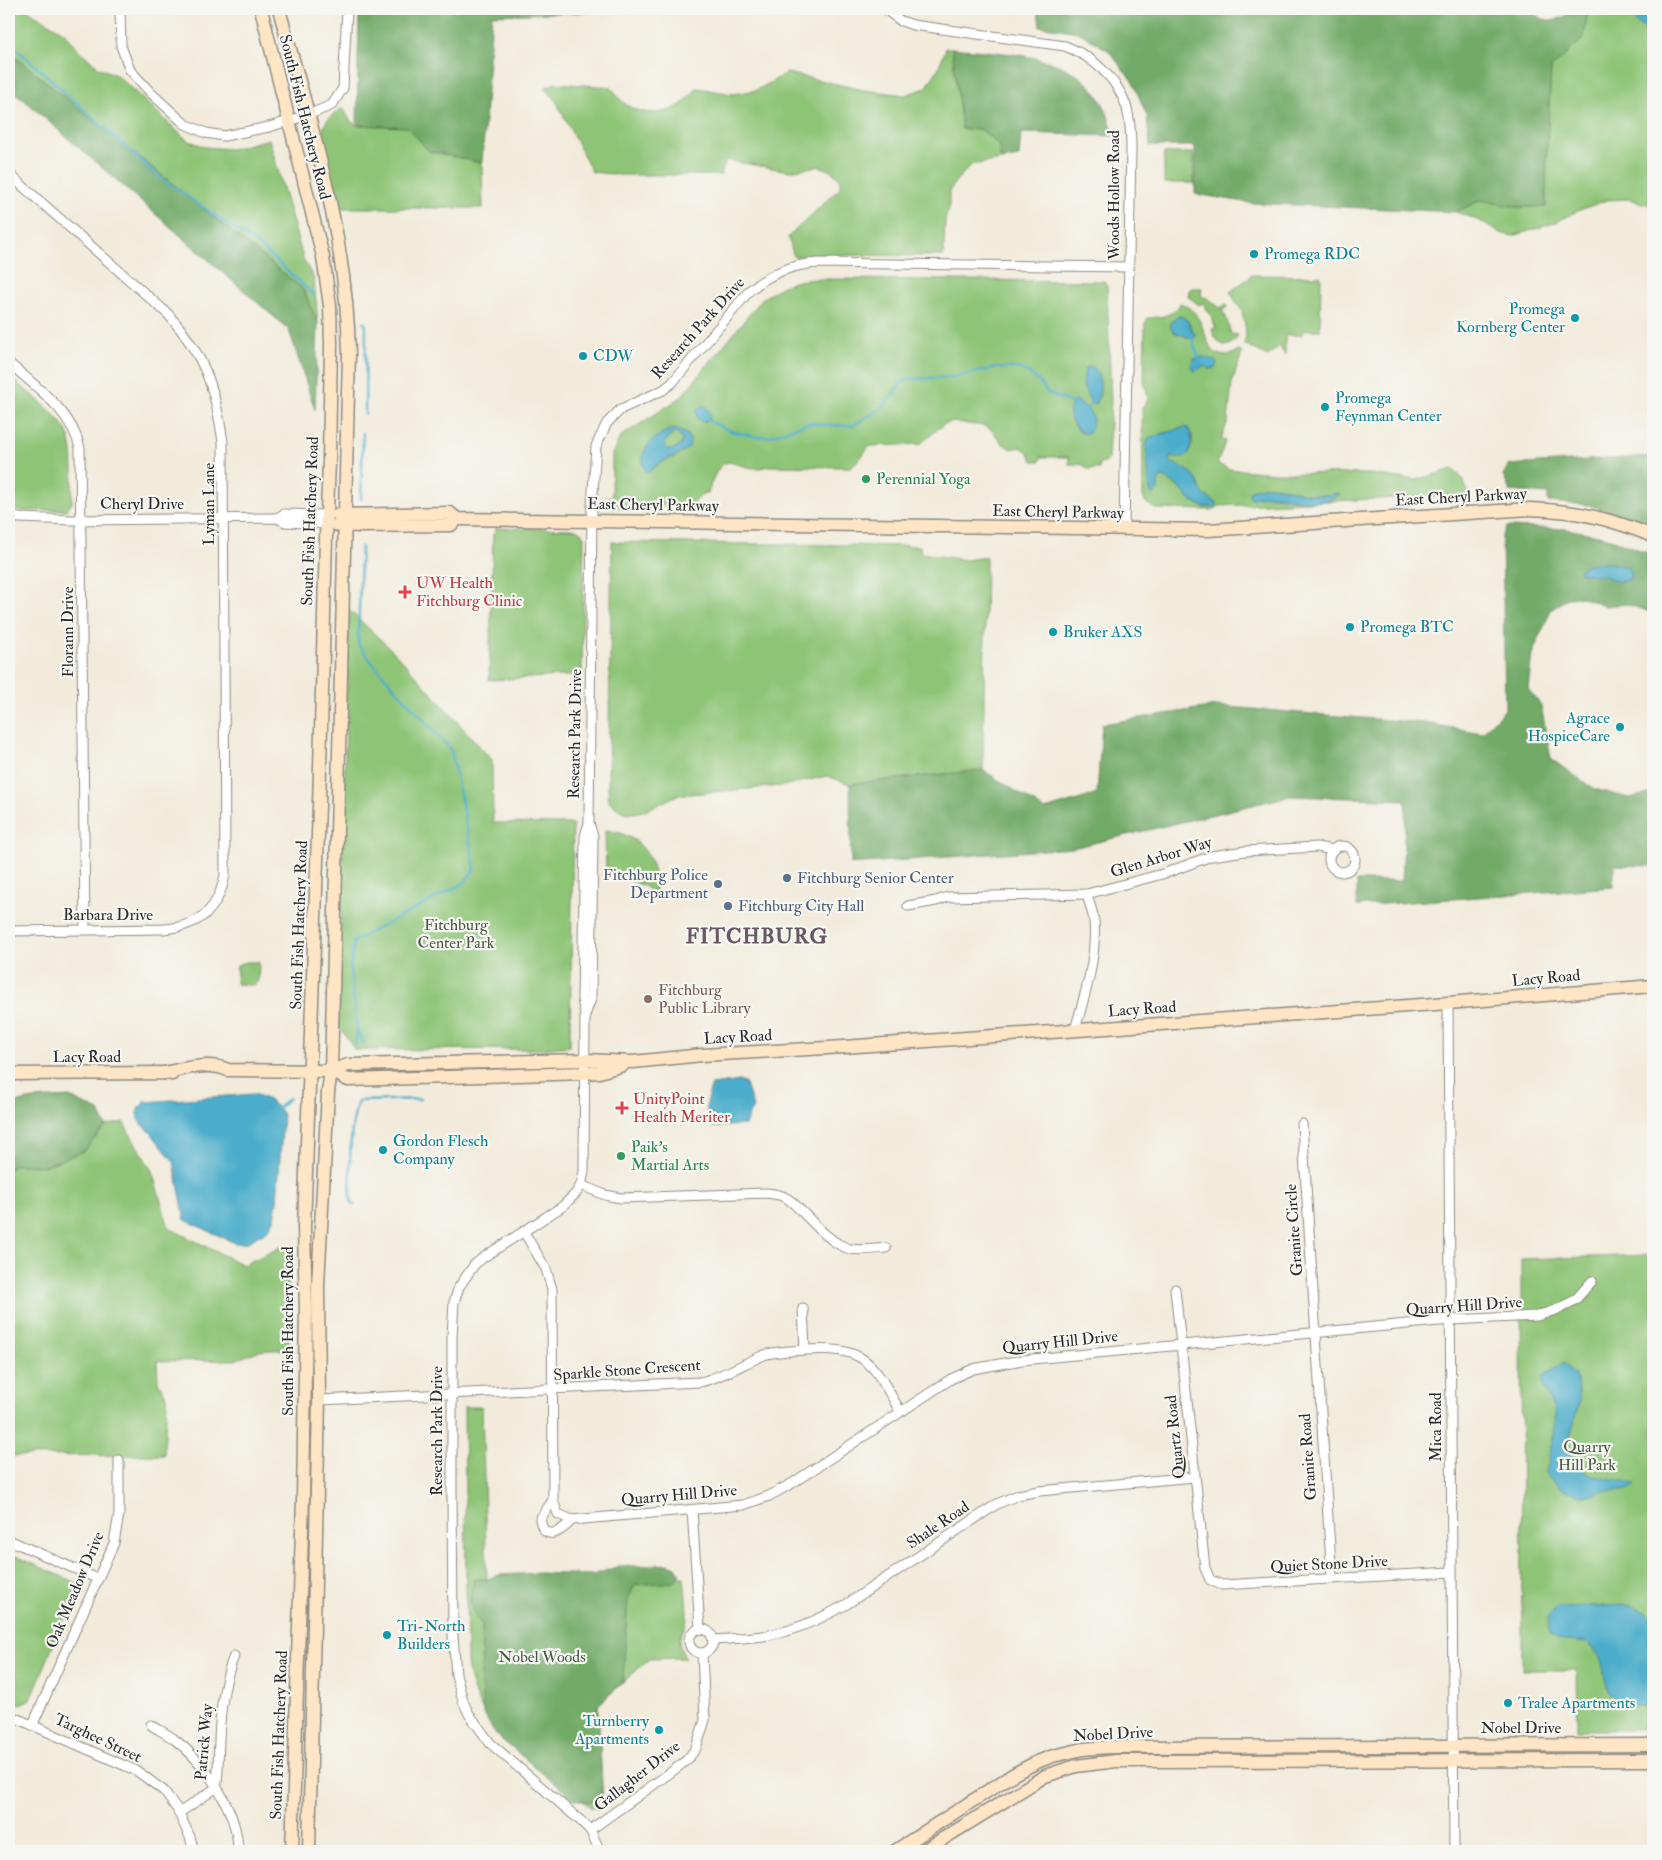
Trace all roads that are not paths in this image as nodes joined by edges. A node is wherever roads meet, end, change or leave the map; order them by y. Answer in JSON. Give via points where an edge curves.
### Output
{"nodes":[{"id":1,"x":120,"y":9,"type":"edge"},
{"id":2,"x":261,"y":9,"type":"edge"},
{"id":3,"x":279,"y":9,"type":"edge"},
{"id":4,"x":347,"y":9,"type":"edge"},
{"id":5,"x":885,"y":9,"type":"edge"},
{"id":6,"x":308,"y":115,"type":"junction"},
{"id":7,"x":290,"y":120,"type":"junction"},
{"id":8,"x":9,"y":174,"type":"edge"},
{"id":9,"x":1129,"y":267,"type":"junction"},
{"id":10,"x":9,"y":363,"type":"edge"},
{"id":11,"x":9,"y":516,"type":"edge"},
{"id":12,"x":224,"y":519,"type":"junction"},
{"id":13,"x":327,"y":519,"type":"junction"},
{"id":14,"x":82,"y":520,"type":"junction"},
{"id":15,"x":345,"y":520,"type":"junction"},
{"id":16,"x":592,"y":520,"type":"junction"},
{"id":17,"x":1124,"y":529,"type":"junction"},
{"id":18,"x":1653,"y":536,"type":"edge"},
{"id":19,"x":1333,"y":850,"type":"dead end"},
{"id":20,"x":1087,"y":894,"type":"junction"},
{"id":21,"x":908,"y":906,"type":"dead end"},
{"id":22,"x":204,"y":915,"type":"joint"},
{"id":23,"x":85,"y":930,"type":"junction"},
{"id":24,"x":9,"y":931,"type":"edge"},
{"id":25,"x":1653,"y":986,"type":"edge"},
{"id":26,"x":1448,"y":1003,"type":"junction"},
{"id":27,"x":1075,"y":1030,"type":"junction"},
{"id":28,"x":585,"y":1066,"type":"junction"},
{"id":29,"x":310,"y":1071,"type":"junction"},
{"id":30,"x":331,"y":1071,"type":"junction"},
{"id":31,"x":9,"y":1074,"type":"edge"},
{"id":32,"x":1302,"y":1124,"type":"dead end"},
{"id":33,"x":581,"y":1185,"type":"junction"},
{"id":34,"x":524,"y":1232,"type":"junction"},
{"id":35,"x":886,"y":1248,"type":"dead end"},
{"id":36,"x":1592,"y":1281,"type":"dead end"},
{"id":37,"x":1175,"y":1289,"type":"dead end"},
{"id":38,"x":803,"y":1308,"type":"dead end"},
{"id":39,"x":1450,"y":1320,"type":"junction"},
{"id":40,"x":1315,"y":1334,"type":"junction"},
{"id":41,"x":1181,"y":1346,"type":"junction"},
{"id":42,"x":805,"y":1350,"type":"junction"},
{"id":43,"x":552,"y":1390,"type":"junction"},
{"id":44,"x":453,"y":1394,"type":"junction"},
{"id":45,"x":320,"y":1400,"type":"junction"},
{"id":46,"x":900,"y":1411,"type":"junction"},
{"id":47,"x":119,"y":1460,"type":"dead end"},
{"id":48,"x":1194,"y":1477,"type":"junction"},
{"id":49,"x":553,"y":1500,"type":"junction"},
{"id":50,"x":692,"y":1510,"type":"junction"},
{"id":51,"x":572,"y":1520,"type":"junction"},
{"id":52,"x":9,"y":1540,"type":"edge"},
{"id":53,"x":1452,"y":1572,"type":"junction"},
{"id":54,"x":1332,"y":1578,"type":"junction"},
{"id":55,"x":98,"y":1579,"type":"junction"},
{"id":56,"x":1210,"y":1580,"type":"joint"},
{"id":57,"x":700,"y":1629,"type":"junction"},
{"id":58,"x":713,"y":1640,"type":"junction"},
{"id":59,"x":702,"y":1653,"type":"junction"},
{"id":60,"x":234,"y":1656,"type":"dead end"},
{"id":61,"x":10,"y":1718,"type":"edge"},
{"id":62,"x":33,"y":1724,"type":"junction"},
{"id":63,"x":151,"y":1725,"type":"dead end"},
{"id":64,"x":1653,"y":1744,"type":"edge"},
{"id":65,"x":1454,"y":1745,"type":"junction"},
{"id":66,"x":1330,"y":1746,"type":"junction"},
{"id":67,"x":1653,"y":1759,"type":"edge"},
{"id":68,"x":1330,"y":1760,"type":"junction"},
{"id":69,"x":1454,"y":1760,"type":"junction"},
{"id":70,"x":216,"y":1788,"type":"junction"},
{"id":71,"x":179,"y":1813,"type":"junction"},
{"id":72,"x":590,"y":1830,"type":"junction"},
{"id":73,"x":194,"y":1851,"type":"edge"},
{"id":74,"x":238,"y":1851,"type":"edge"},
{"id":75,"x":292,"y":1851,"type":"edge"},
{"id":76,"x":309,"y":1851,"type":"edge"},
{"id":77,"x":600,"y":1851,"type":"edge"},
{"id":78,"x":895,"y":1851,"type":"edge"},
{"id":79,"x":923,"y":1851,"type":"edge"},
{"id":80,"x":1454,"y":1851,"type":"edge"}],
"edges":[{"from":1,"to":7,"type":"street","via":[[121,46],[130,70],[185,124],[224,136]]},
{"from":2,"to":7,"type":"main road","name":"South Fish Hatchery Road"},
{"from":3,"to":6,"type":"main road","name":"South Fish Hatchery Road"},
{"from":4,"to":6,"type":"street","via":[[343,88],[332,105]]},
{"from":5,"to":9,"type":"street","name":"Woods Hollow Road","via":[[913,25],[1065,46],[1082,52],[1110,78],[1120,92],[1130,127]]},
{"from":6,"to":7,"type":"street"},
{"from":6,"to":15,"type":"main road","name":"South Fish Hatchery Road","via":[[334,220],[347,305]]},
{"from":7,"to":13,"type":"main road","name":"South Fish Hatchery Road","via":[[323,257],[330,306]]},
{"from":8,"to":12,"type":"street","name":"Lyman Lane","via":[[130,278],[186,334],[202,362],[218,405],[223,442]]},
{"from":9,"to":16,"type":"street","name":"Research Park Drive","via":[[818,264],[779,271],[750,290],[672,383],[621,409],[607,423],[596,446]]},
{"from":9,"to":17,"type":"street","name":"Woods Hollow Road"},
{"from":10,"to":14,"type":"street","name":"Florann Drive","via":[[63,411],[77,434]]},
{"from":11,"to":14,"type":"street","name":"Cheryl Drive"},
{"from":12,"to":13,"type":"street","name":"Cheryl Drive","via":[[277,518],[285,522]]},
{"from":12,"to":14,"type":"street","name":"Cheryl Drive"},
{"from":12,"to":22,"type":"street","name":"Lyman Lane","via":[[225,874],[218,899]]},
{"from":13,"to":15,"type":"main road","name":"East Cheryl Parkway"},
{"from":13,"to":29,"type":"main road","name":"South Fish Hatchery Road"},
{"from":14,"to":23,"type":"street","name":"Florann Drive"},
{"from":15,"to":16,"type":"main road","name":"East Cheryl Parkway","via":[[450,513],[457,519]]},
{"from":15,"to":30,"type":"main road","name":"South Fish Hatchery Road"},
{"from":16,"to":17,"type":"main road","name":"East Cheryl Parkway"},
{"from":16,"to":28,"type":"street","name":"Research Park Drive","via":[[589,823],[593,836],[592,973],[591,999],[586,1015]]},
{"from":17,"to":18,"type":"main road","name":"East Cheryl Parkway","via":[[1238,529],[1530,509],[1561,510],[1608,519]]},
{"from":19,"to":20,"type":"street","name":"Glen Arbor Way","via":[[1317,847],[1211,856],[1166,873]]},
{"from":20,"to":21,"type":"street","name":"Glen Arbor Way","via":[[948,897]]},
{"from":20,"to":27,"type":"street","via":[[1094,919],[1095,942]]},
{"from":22,"to":23,"type":"street","name":"Barbara Drive","via":[[193,923],[176,928]]},
{"from":23,"to":24,"type":"street","name":"Barbara Drive"},
{"from":25,"to":26,"type":"main road","name":"Lacy Road"},
{"from":26,"to":27,"type":"main road","name":"Lacy Road"},
{"from":26,"to":39,"type":"street","name":"Mica Road"},
{"from":27,"to":28,"type":"main road","name":"Lacy Road"},
{"from":28,"to":30,"type":"main road","name":"Lacy Road","via":[[348,1080]]},
{"from":28,"to":33,"type":"street","name":"Research Park Drive","via":[[586,1162]]},
{"from":29,"to":30,"type":"main road","name":"Lacy Road"},
{"from":29,"to":31,"type":"main road","name":"Lacy Road","via":[[228,1070],[220,1074],[178,1076],[165,1073]]},
{"from":29,"to":75,"type":"main road","name":"South Fish Hatchery Road","via":[[304,1228],[306,1311],[302,1555]]},
{"from":30,"to":45,"type":"main road","name":"South Fish Hatchery Road","via":[[318,1285]]},
{"from":32,"to":40,"type":"street","name":"Granite Circle"},
{"from":33,"to":34,"type":"street","name":"Research Park Drive","via":[[562,1206]]},
{"from":33,"to":35,"type":"street","via":[[621,1198],[766,1193],[786,1196],[831,1239],[844,1247],[856,1250]]},
{"from":34,"to":43,"type":"street","via":[[546,1269],[552,1289]]},
{"from":34,"to":44,"type":"street","name":"Research Park Drive","via":[[484,1257],[466,1275],[459,1288],[452,1317]]},
{"from":36,"to":39,"type":"street","name":"Quarry Hill Drive","via":[[1561,1308],[1537,1316]]},
{"from":37,"to":41,"type":"street","name":"Quartz Road"},
{"from":38,"to":42,"type":"street"},
{"from":39,"to":40,"type":"street","name":"Quarry Hill Drive"},
{"from":39,"to":53,"type":"street","name":"Mica Road"},
{"from":40,"to":41,"type":"street","name":"Quarry Hill Drive"},
{"from":40,"to":54,"type":"street","name":"Granite Road"},
{"from":41,"to":46,"type":"street","name":"Quarry Hill Drive","via":[[1022,1360],[973,1369]]},
{"from":41,"to":48,"type":"street","name":"Quartz Road"},
{"from":42,"to":43,"type":"street","name":"Sparkle Stone Crescent","via":[[765,1355],[700,1382]]},
{"from":42,"to":46,"type":"street","name":"Sparkle Stone Crescent","via":[[838,1349],[868,1362]]},
{"from":43,"to":44,"type":"street","name":"Sparkle Stone Crescent"},
{"from":43,"to":49,"type":"street"},
{"from":44,"to":45,"type":"street","name":"Sparkle Stone Crescent"},
{"from":44,"to":72,"type":"street","name":"Research Park Drive","via":[[453,1635],[458,1686],[469,1714],[490,1743]]},
{"from":45,"to":76,"type":"main road","name":"South Fish Hatchery Road"},
{"from":46,"to":50,"type":"street","name":"Quarry Hill Drive","via":[[769,1496],[743,1505]]},
{"from":47,"to":55,"type":"street","name":"Oak Meadow Drive","via":[[119,1514],[114,1543]]},
{"from":48,"to":56,"type":"street","name":"Quartz Road","via":[[1205,1568]]},
{"from":48,"to":58,"type":"street","name":"Shale Road","via":[[1018,1495],[996,1504],[828,1614],[764,1636]]},
{"from":49,"to":51,"type":"street","name":"Quarry Hill Drive","via":[[558,1514]]},
{"from":49,"to":51,"type":"street","via":[[540,1519],[541,1526],[551,1533],[558,1532]]},
{"from":50,"to":51,"type":"street","name":"Quarry Hill Drive"},
{"from":50,"to":57,"type":"street"},
{"from":52,"to":55,"type":"street"},
{"from":53,"to":54,"type":"street","name":"Quiet Stone Drive"},
{"from":53,"to":65,"type":"street","name":"Mica Road"},
{"from":54,"to":56,"type":"street","name":"Quiet Stone Drive","via":[[1222,1586]]},
{"from":55,"to":62,"type":"street","name":"Oak Meadow Drive"},
{"from":57,"to":58,"type":"street","via":[[708,1632]]},
{"from":57,"to":59,"type":"street","via":[[693,1632],[690,1644]]},
{"from":58,"to":59,"type":"street","via":[[711,1648]]},
{"from":59,"to":72,"type":"street","name":"Gallagher Drive","via":[[705,1720],[696,1748],[674,1770]]},
{"from":60,"to":70,"type":"street","name":"Patrick Way","via":[[224,1688]]},
{"from":61,"to":62,"type":"street","name":"Targhee Street"},
{"from":62,"to":71,"type":"street","name":"Targhee Street","via":[[137,1771],[164,1791]]},
{"from":63,"to":70,"type":"street","via":[[187,1751]]},
{"from":64,"to":65,"type":"main road","name":"Nobel Drive"},
{"from":65,"to":66,"type":"main road","name":"Nobel Drive"},
{"from":65,"to":69,"type":"street","name":"Mica Road"},
{"from":66,"to":68,"type":"street"},
{"from":66,"to":78,"type":"main road","name":"Nobel Drive","via":[[1109,1747],[1052,1756],[1014,1774]]},
{"from":67,"to":69,"type":"main road","name":"Nobel Drive"},
{"from":68,"to":69,"type":"main road","name":"Nobel Drive"},
{"from":68,"to":79,"type":"main road","name":"Nobel Drive","via":[[1116,1761],[1076,1766],[1025,1786]]},
{"from":69,"to":80,"type":"street","name":"Mica Road"},
{"from":70,"to":71,"type":"street","name":"Patrick Way"},
{"from":70,"to":74,"type":"street","via":[[235,1825]]},
{"from":71,"to":73,"type":"street","name":"Targhee Street"},
{"from":72,"to":77,"type":"street","name":"Research Park Drive"}]}
